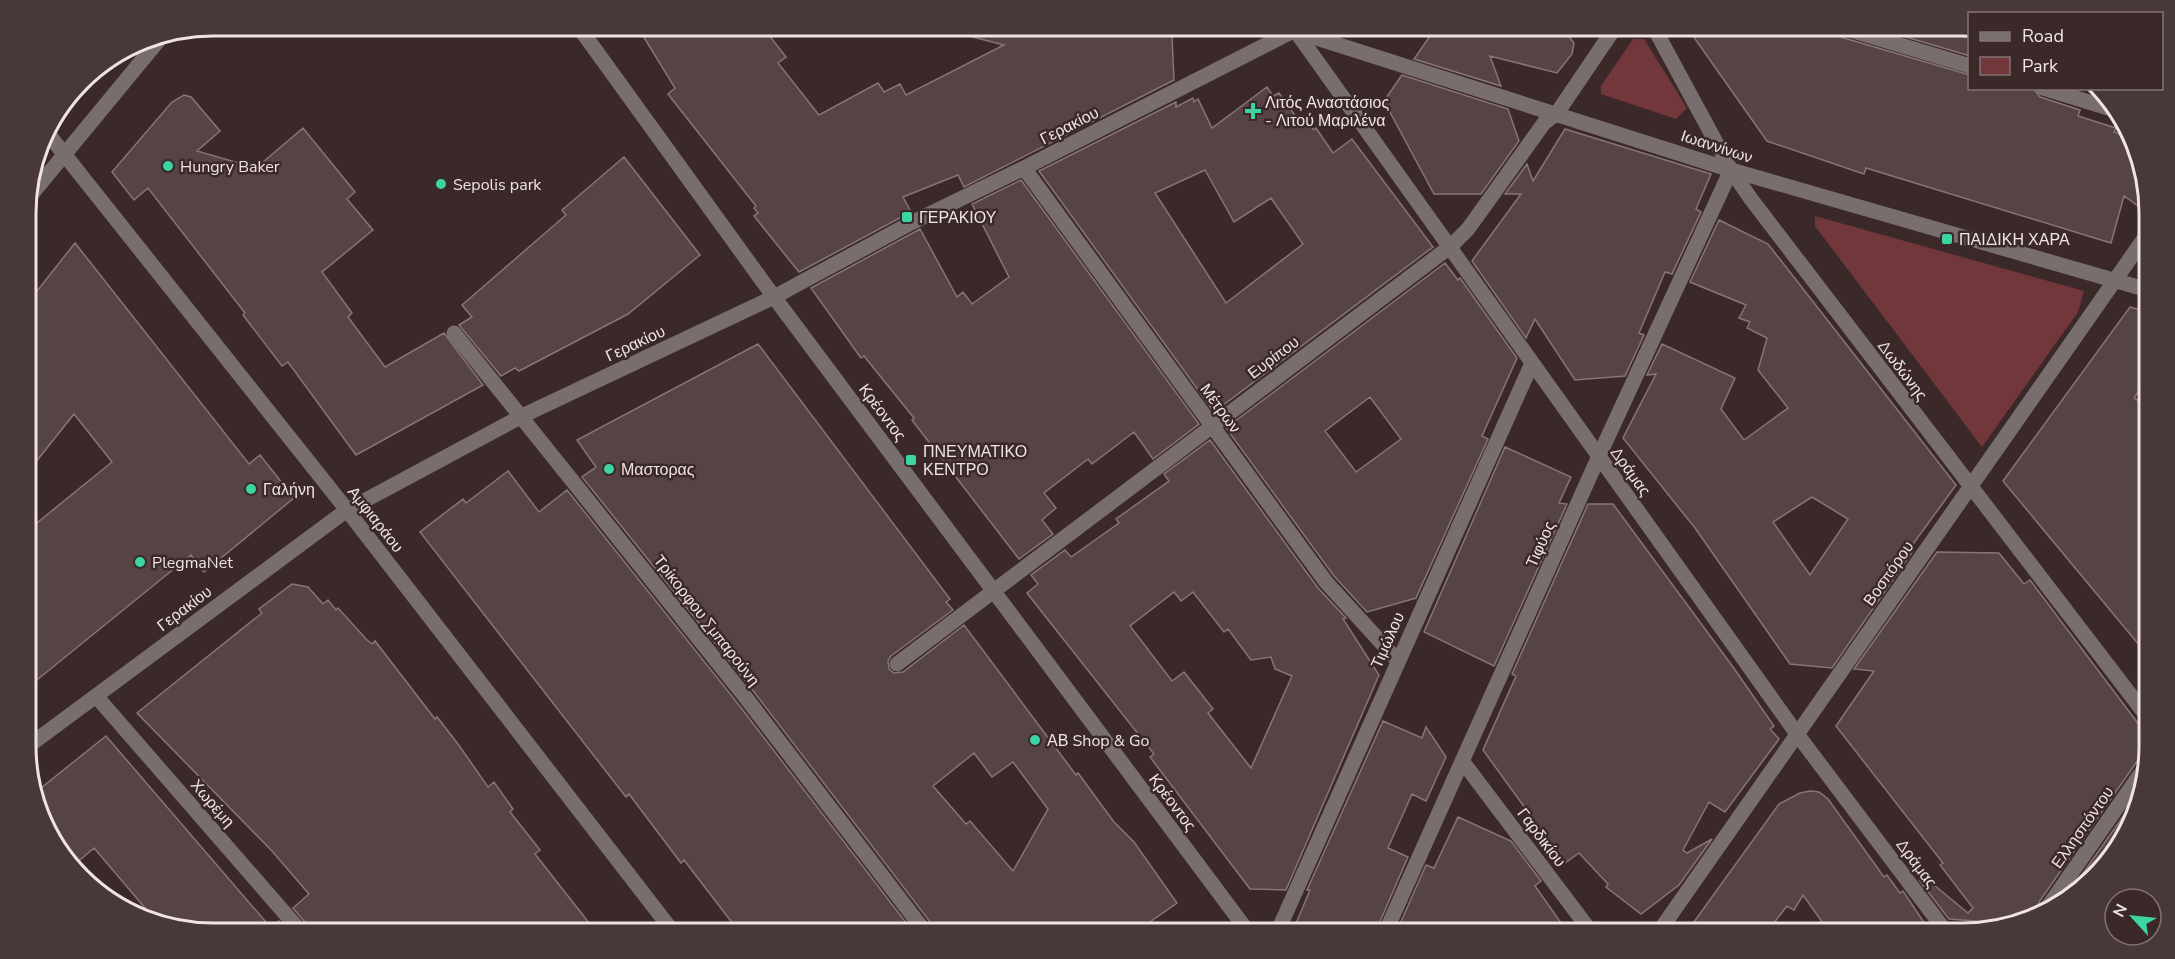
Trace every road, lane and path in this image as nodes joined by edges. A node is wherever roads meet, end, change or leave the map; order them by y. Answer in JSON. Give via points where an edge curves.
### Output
{"nodes":[{"id":1,"x":585,"y":36,"type":"edge"},
{"id":2,"x":1279,"y":36,"type":"edge"},
{"id":3,"x":1300,"y":36,"type":"edge"},
{"id":4,"x":1319,"y":36,"type":"edge"},
{"id":5,"x":1609,"y":36,"type":"edge"},
{"id":6,"x":1658,"y":36,"type":"edge"},
{"id":7,"x":1870,"y":36,"type":"edge"},
{"id":8,"x":154,"y":46,"type":"edge"},
{"id":9,"x":1968,"y":65,"type":"edge"},
{"id":10,"x":2049,"y":90,"type":"edge"},
{"id":11,"x":2104,"y":107,"type":"edge"},
{"id":12,"x":1557,"y":113,"type":"junction"},
{"id":13,"x":53,"y":140,"type":"edge"},
{"id":14,"x":65,"y":156,"type":"junction"},
{"id":15,"x":1024,"y":168,"type":"junction"},
{"id":16,"x":1731,"y":170,"type":"junction"},
{"id":17,"x":39,"y":186,"type":"edge"},
{"id":18,"x":1451,"y":246,"type":"junction"},
{"id":19,"x":2139,"y":246,"type":"edge"},
{"id":20,"x":2115,"y":281,"type":"junction"},
{"id":21,"x":2139,"y":288,"type":"edge"},
{"id":22,"x":774,"y":297,"type":"junction"},
{"id":23,"x":454,"y":333,"type":"dead end"},
{"id":24,"x":1532,"y":363,"type":"junction"},
{"id":25,"x":522,"y":416,"type":"junction"},
{"id":26,"x":1212,"y":426,"type":"junction"},
{"id":27,"x":1599,"y":456,"type":"junction"},
{"id":28,"x":1970,"y":488,"type":"junction"},
{"id":29,"x":347,"y":510,"type":"junction"},
{"id":30,"x":993,"y":592,"type":"junction"},
{"id":31,"x":1398,"y":661,"type":"junction"},
{"id":32,"x":897,"y":664,"type":"dead end"},
{"id":33,"x":96,"y":696,"type":"junction"},
{"id":34,"x":2139,"y":706,"type":"edge"},
{"id":35,"x":1797,"y":734,"type":"junction"},
{"id":36,"x":36,"y":740,"type":"edge"},
{"id":37,"x":1463,"y":762,"type":"junction"},
{"id":38,"x":2136,"y":779,"type":"edge"},
{"id":39,"x":2055,"y":896,"type":"edge"},
{"id":40,"x":293,"y":923,"type":"edge"},
{"id":41,"x":666,"y":923,"type":"edge"},
{"id":42,"x":918,"y":923,"type":"edge"},
{"id":43,"x":1241,"y":923,"type":"edge"},
{"id":44,"x":1282,"y":923,"type":"edge"},
{"id":45,"x":1390,"y":923,"type":"edge"},
{"id":46,"x":1584,"y":923,"type":"edge"},
{"id":47,"x":1665,"y":923,"type":"edge"},
{"id":48,"x":1939,"y":923,"type":"edge"}],
"edges":[{"from":1,"to":22,"type":"street","name":"Κρέοντος"},
{"from":2,"to":15,"type":"street","name":"Γερακίου"},
{"from":3,"to":18,"type":"street","name":"Δράμας"},
{"from":4,"to":12,"type":"street","name":"Ιωαννίνων"},
{"from":5,"to":12,"type":"street","name":"Ευρίπου"},
{"from":6,"to":16,"type":"street","name":"Δωδώνης"},
{"from":7,"to":9,"type":"street"},
{"from":8,"to":14,"type":"street"},
{"from":10,"to":11,"type":"street"},
{"from":12,"to":16,"type":"street","name":"Ιωαννίνων"},
{"from":12,"to":18,"type":"street","name":"Ευρίπου","via":[[1544,123],[1468,229]]},
{"from":13,"to":14,"type":"street","name":"Αμφιαράου"},
{"from":14,"to":17,"type":"street"},
{"from":14,"to":29,"type":"street","name":"Αμφιαράου"},
{"from":15,"to":22,"type":"street","name":"Γερακίου","via":[[910,223]]},
{"from":15,"to":26,"type":"street","name":"Μέτρων"},
{"from":16,"to":20,"type":"street","name":"Ιωαννίνων"},
{"from":16,"to":27,"type":"street","name":"Τιφύος"},
{"from":16,"to":28,"type":"street","name":"Δωδώνης"},
{"from":18,"to":24,"type":"street","name":"Δράμας"},
{"from":18,"to":26,"type":"street","name":"Ευρίπου"},
{"from":19,"to":20,"type":"street","name":"Βοσπόρου"},
{"from":20,"to":21,"type":"street","name":"Ιωαννίνων"},
{"from":20,"to":28,"type":"street","name":"Βοσπόρου"},
{"from":22,"to":25,"type":"street","name":"Γερακίου"},
{"from":22,"to":30,"type":"street","name":"Κρέοντος"},
{"from":23,"to":25,"type":"street","name":"Τρίκορφου Σμπαρούνη"},
{"from":24,"to":27,"type":"street","name":"Δράμας"},
{"from":24,"to":31,"type":"street","name":"Τιμώλου"},
{"from":25,"to":29,"type":"street","name":"Γερακίου"},
{"from":25,"to":42,"type":"street","name":"Τρίκορφου Σμπαρούνη"},
{"from":26,"to":30,"type":"street","name":"Ευρίπου"},
{"from":26,"to":31,"type":"street","name":"Μέτρων","via":[[1326,582]]},
{"from":27,"to":35,"type":"street","name":"Δράμας"},
{"from":27,"to":37,"type":"street","name":"Τιφύος"},
{"from":28,"to":34,"type":"street","name":"Δωδώνης"},
{"from":28,"to":35,"type":"street","name":"Βοσπόρου"},
{"from":29,"to":33,"type":"street","name":"Γερακίου"},
{"from":29,"to":41,"type":"street","name":"Αμφιαράου"},
{"from":30,"to":32,"type":"street","name":"Ευρίπου"},
{"from":30,"to":43,"type":"street","name":"Κρέοντος"},
{"from":31,"to":44,"type":"street","name":"Τιμώλου"},
{"from":33,"to":36,"type":"street","name":"Γερακίου"},
{"from":33,"to":40,"type":"street","name":"Χωρέμη"},
{"from":35,"to":47,"type":"street","name":"Βοσπόρου"},
{"from":35,"to":48,"type":"street","name":"Δράμας"},
{"from":37,"to":45,"type":"street","name":"Τιφύος"},
{"from":37,"to":46,"type":"street","name":"Γαρδικίου"},
{"from":38,"to":39,"type":"street","name":"Ελλησπόντου"}]}
